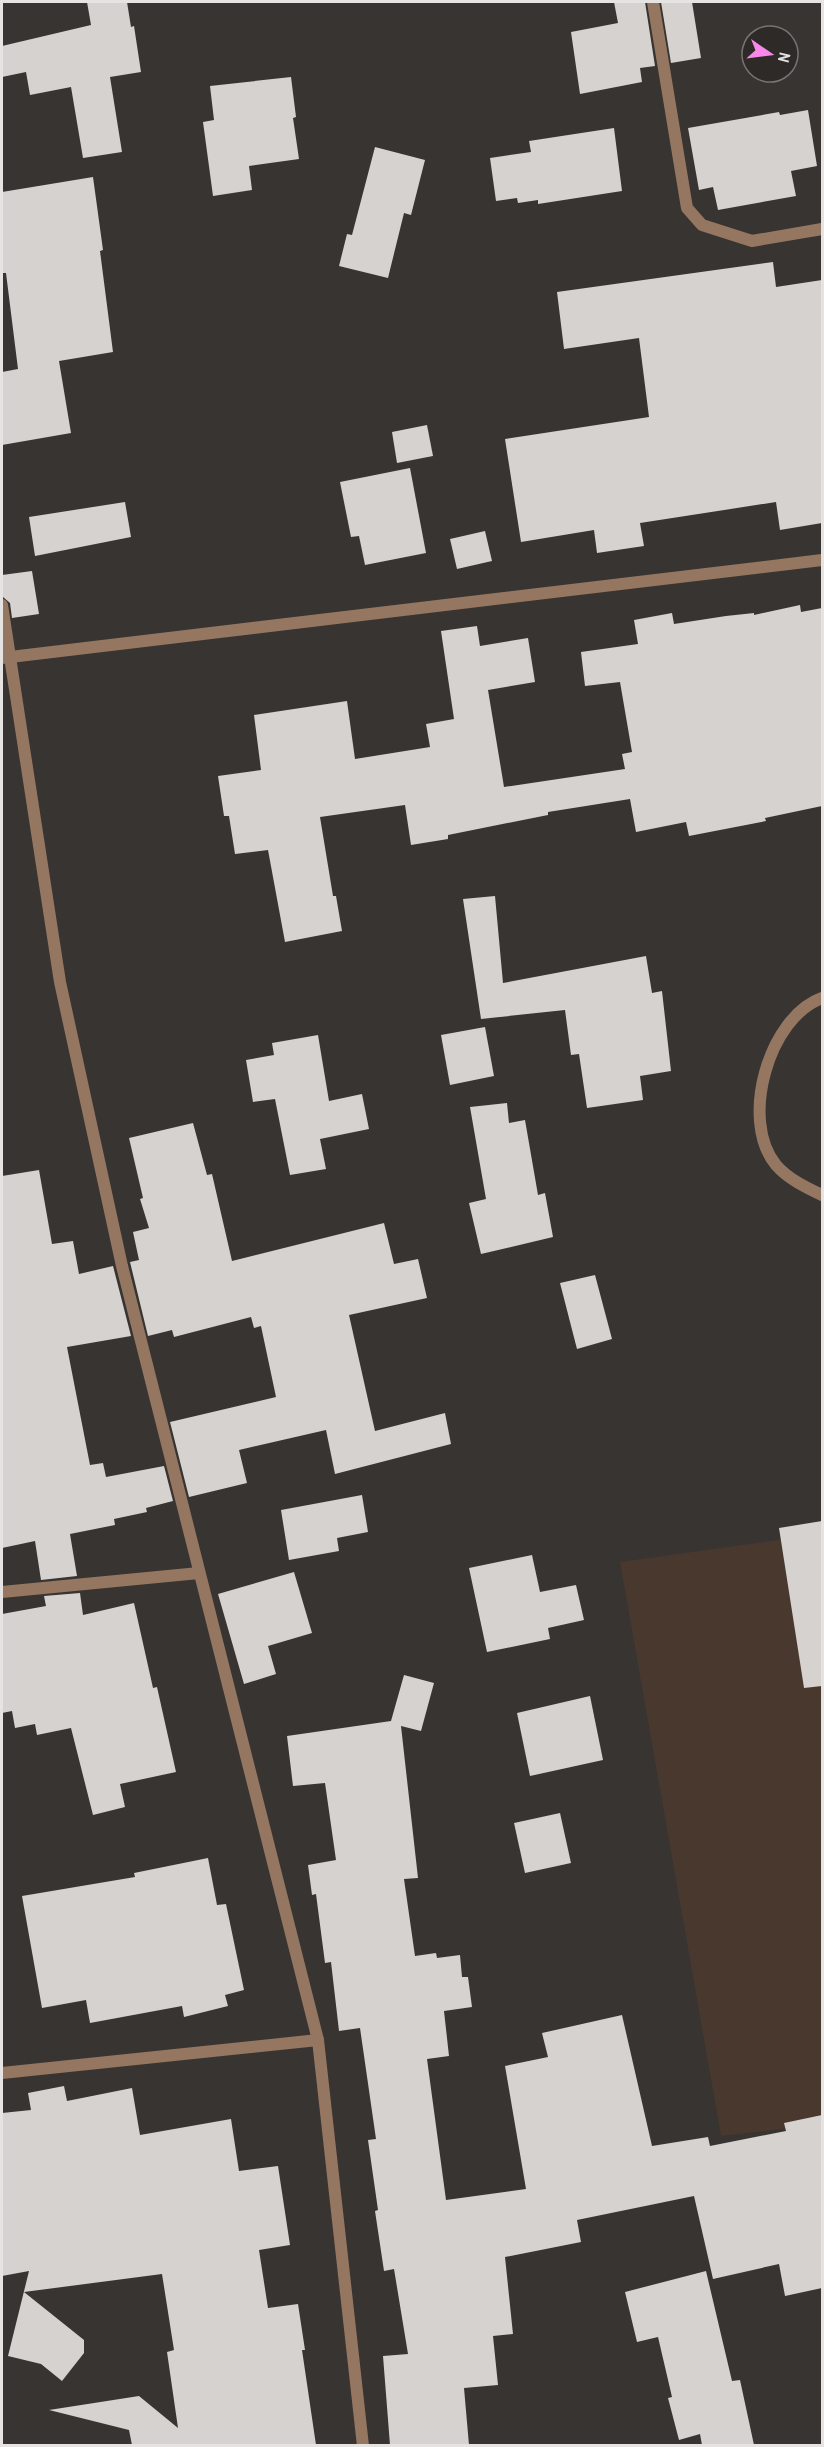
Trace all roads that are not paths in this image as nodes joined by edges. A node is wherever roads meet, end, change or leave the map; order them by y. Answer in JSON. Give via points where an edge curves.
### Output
{"nodes":[{"id":1,"x":653,"y":2,"type":"edge"},
{"id":2,"x":822,"y":229,"type":"edge"},
{"id":3,"x":822,"y":560,"type":"edge"},
{"id":4,"x":2,"y":605,"type":"edge"},
{"id":5,"x":5,"y":657,"type":"edge"},
{"id":6,"x":822,"y":998,"type":"edge"},
{"id":7,"x":822,"y":1195,"type":"edge"},
{"id":8,"x":198,"y":1573,"type":"junction"},
{"id":9,"x":2,"y":1592,"type":"edge"},
{"id":10,"x":318,"y":2040,"type":"junction"},
{"id":11,"x":2,"y":2073,"type":"edge"},
{"id":12,"x":363,"y":2445,"type":"edge"}],
"edges":[{"from":1,"to":2,"type":"street","via":[[687,208],[702,225],[752,240]]},
{"from":3,"to":5,"type":"street"},
{"from":4,"to":5,"type":"street"},
{"from":5,"to":8,"type":"street","via":[[60,982],[122,1266]]},
{"from":6,"to":7,"type":"street","via":[[794,1016],[780,1036],[765,1073],[760,1119],[765,1143],[776,1165],[802,1186]]},
{"from":8,"to":9,"type":"street"},
{"from":8,"to":10,"type":"street"},
{"from":10,"to":11,"type":"street"},
{"from":10,"to":12,"type":"street"}]}
